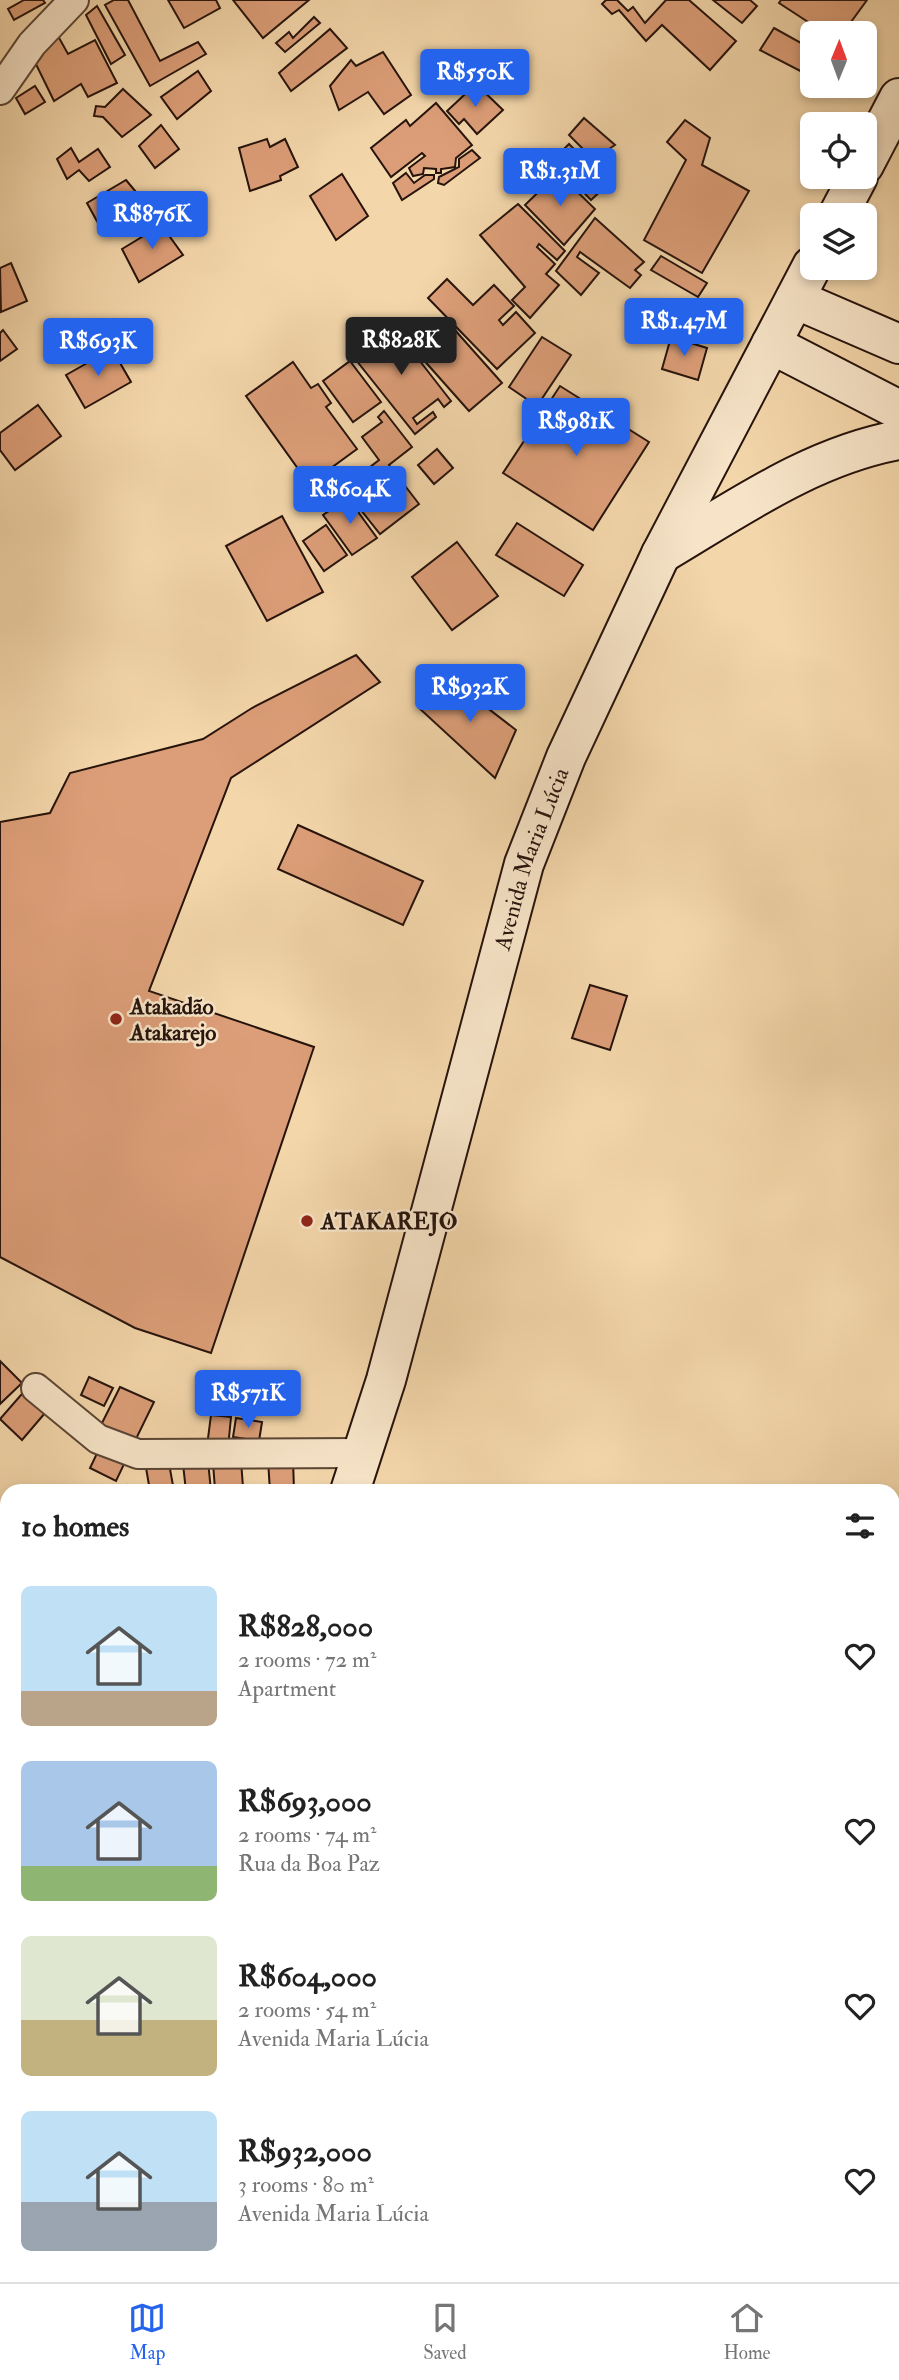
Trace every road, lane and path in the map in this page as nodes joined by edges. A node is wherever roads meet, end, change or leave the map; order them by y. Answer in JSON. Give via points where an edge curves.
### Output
{"nodes":[{"id":1,"x":74,"y":0,"type":"edge"},
{"id":2,"x":0,"y":90,"type":"edge"},
{"id":3,"x":899,"y":98,"type":"edge"},
{"id":4,"x":877,"y":140,"type":"edge"},
{"id":5,"x":804,"y":282,"type":"edge"},
{"id":6,"x":771,"y":344,"type":"junction"},
{"id":7,"x":899,"y":344,"type":"edge"},
{"id":8,"x":899,"y":410,"type":"edge"},
{"id":9,"x":899,"y":440,"type":"edge"},
{"id":10,"x":661,"y":554,"type":"junction"},
{"id":11,"x":36,"y":1388,"type":"dead end"},
{"id":12,"x":361,"y":1453,"type":"junction"},
{"id":13,"x":352,"y":1484,"type":"edge"}],
"edges":[{"from":1,"to":2,"type":"street","via":[[32,44]]},
{"from":3,"to":4,"type":"main road"},
{"from":5,"to":6,"type":"main road","name":"Avenida Maria Lúcia"},
{"from":5,"to":7,"type":"main road"},
{"from":6,"to":8,"type":"main road"},
{"from":6,"to":10,"type":"main road","name":"Avenida Maria Lúcia"},
{"from":9,"to":10,"type":"main road","via":[[826,459]]},
{"from":10,"to":12,"type":"main road","name":"Avenida Maria Lúcia","via":[[566,757],[524,864],[389,1369]]},
{"from":11,"to":12,"type":"street","via":[[98,1438],[138,1454]]},
{"from":12,"to":13,"type":"main road","name":"Avenida Maria Lúcia"}]}
